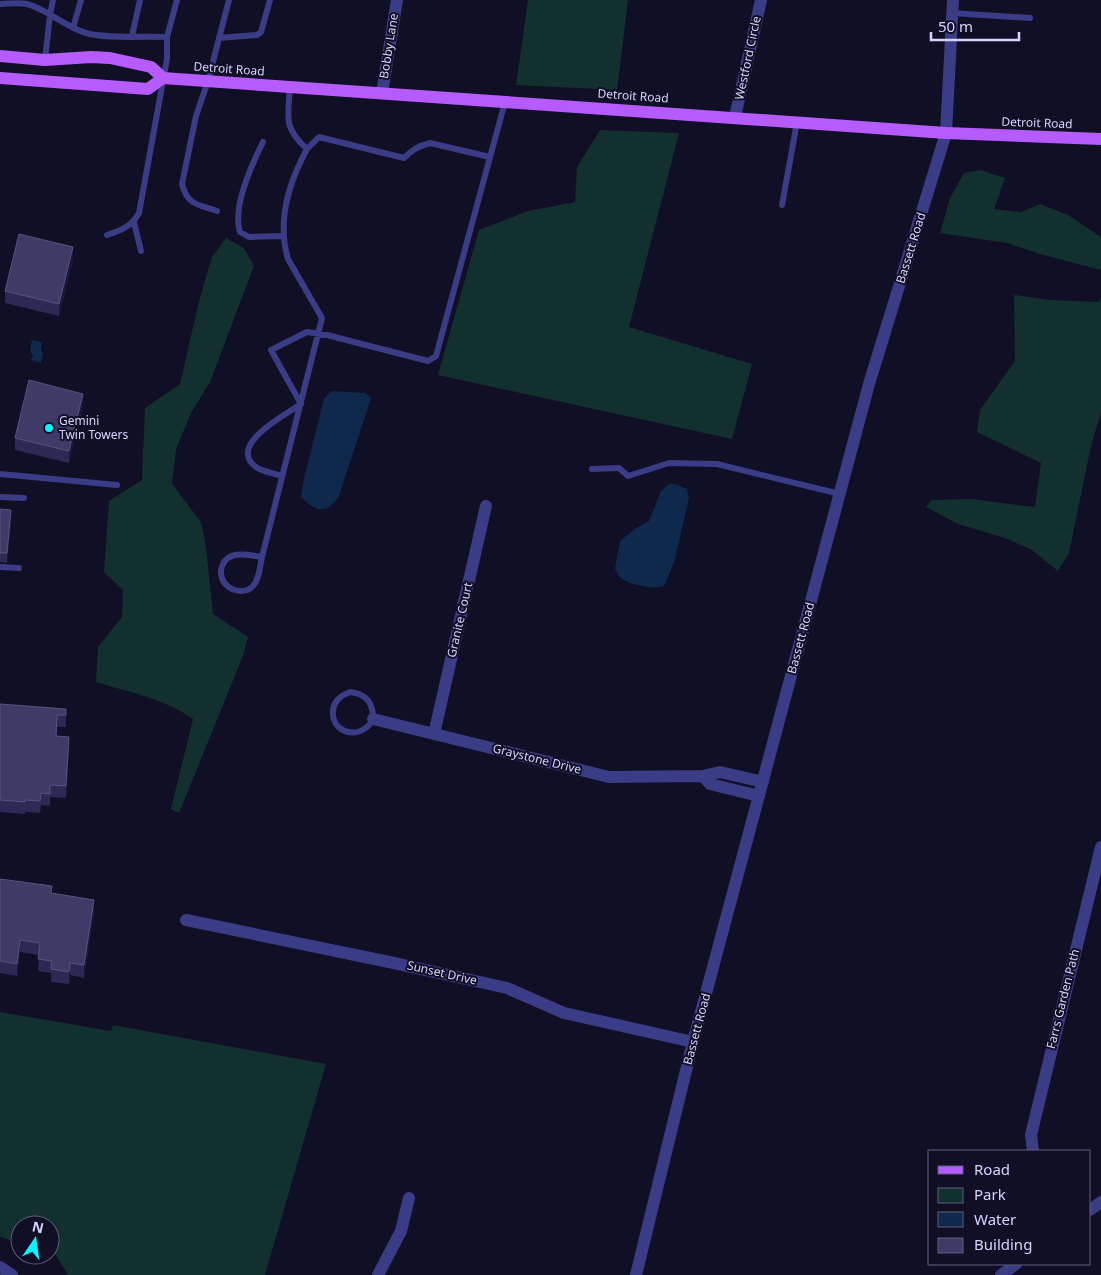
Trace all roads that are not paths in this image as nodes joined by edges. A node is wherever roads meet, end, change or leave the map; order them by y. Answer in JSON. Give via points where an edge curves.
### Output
{"nodes":[{"id":1,"x":53,"y":0,"type":"edge"},
{"id":2,"x":81,"y":0,"type":"edge"},
{"id":3,"x":140,"y":0,"type":"edge"},
{"id":4,"x":177,"y":0,"type":"edge"},
{"id":5,"x":229,"y":0,"type":"edge"},
{"id":6,"x":270,"y":0,"type":"edge"},
{"id":7,"x":397,"y":0,"type":"edge"},
{"id":8,"x":761,"y":0,"type":"edge"},
{"id":9,"x":953,"y":0,"type":"edge"},
{"id":10,"x":26,"y":2,"type":"edge"},
{"id":11,"x":0,"y":4,"type":"edge"},
{"id":12,"x":952,"y":13,"type":"junction"},
{"id":13,"x":50,"y":15,"type":"junction"},
{"id":14,"x":1030,"y":18,"type":"dead end"},
{"id":15,"x":73,"y":28,"type":"junction"},
{"id":16,"x":132,"y":36,"type":"junction"},
{"id":17,"x":167,"y":37,"type":"junction"},
{"id":18,"x":219,"y":38,"type":"junction"},
{"id":19,"x":0,"y":56,"type":"edge"},
{"id":20,"x":45,"y":60,"type":"junction"},
{"id":21,"x":0,"y":78,"type":"edge"},
{"id":22,"x":163,"y":78,"type":"junction"},
{"id":23,"x":208,"y":81,"type":"junction"},
{"id":24,"x":290,"y":87,"type":"junction"},
{"id":25,"x":382,"y":93,"type":"junction"},
{"id":26,"x":505,"y":102,"type":"junction"},
{"id":27,"x":735,"y":117,"type":"junction"},
{"id":28,"x":797,"y":122,"type":"junction"},
{"id":29,"x":946,"y":133,"type":"junction"},
{"id":30,"x":1101,"y":140,"type":"edge"},
{"id":31,"x":263,"y":142,"type":"dead end"},
{"id":32,"x":307,"y":149,"type":"junction"},
{"id":33,"x":490,"y":157,"type":"junction"},
{"id":34,"x":782,"y":206,"type":"dead end"},
{"id":35,"x":217,"y":211,"type":"dead end"},
{"id":36,"x":134,"y":222,"type":"junction"},
{"id":37,"x":107,"y":235,"type":"dead end"},
{"id":38,"x":284,"y":236,"type":"junction"},
{"id":39,"x":141,"y":251,"type":"dead end"},
{"id":40,"x":319,"y":333,"type":"junction"},
{"id":41,"x":301,"y":404,"type":"junction"},
{"id":42,"x":592,"y":469,"type":"dead end"},
{"id":43,"x":0,"y":474,"type":"edge"},
{"id":44,"x":282,"y":476,"type":"junction"},
{"id":45,"x":117,"y":485,"type":"dead end"},
{"id":46,"x":840,"y":494,"type":"junction"},
{"id":47,"x":0,"y":497,"type":"edge"},
{"id":48,"x":24,"y":498,"type":"dead end"},
{"id":49,"x":486,"y":506,"type":"dead end"},
{"id":50,"x":262,"y":557,"type":"junction"},
{"id":51,"x":0,"y":567,"type":"edge"},
{"id":52,"x":19,"y":568,"type":"dead end"},
{"id":53,"x":373,"y":720,"type":"junction"},
{"id":54,"x":434,"y":734,"type":"junction"},
{"id":55,"x":703,"y":776,"type":"junction"},
{"id":56,"x":763,"y":782,"type":"junction"},
{"id":57,"x":759,"y":796,"type":"junction"},
{"id":58,"x":1101,"y":847,"type":"edge"},
{"id":59,"x":186,"y":920,"type":"dead end"},
{"id":60,"x":693,"y":1042,"type":"junction"},
{"id":61,"x":1033,"y":1150,"type":"edge"},
{"id":62,"x":409,"y":1198,"type":"dead end"},
{"id":63,"x":1015,"y":1265,"type":"edge"},
{"id":64,"x":0,"y":1267,"type":"edge"},
{"id":65,"x":12,"y":1275,"type":"edge"},
{"id":66,"x":378,"y":1275,"type":"edge"},
{"id":67,"x":636,"y":1275,"type":"edge"},
{"id":68,"x":1001,"y":1275,"type":"edge"}],
"edges":[{"from":1,"to":13,"type":"lane"},
{"from":2,"to":15,"type":"lane"},
{"from":3,"to":16,"type":"lane"},
{"from":4,"to":17,"type":"lane"},
{"from":5,"to":18,"type":"lane"},
{"from":6,"to":18,"type":"lane","via":[[262,32]]},
{"from":7,"to":25,"type":"street","name":"Bobby Lane"},
{"from":8,"to":27,"type":"street","name":"Westford Circle"},
{"from":9,"to":12,"type":"street","name":"Bassett Road"},
{"from":10,"to":11,"type":"lane"},
{"from":10,"to":13,"type":"lane"},
{"from":12,"to":14,"type":"lane"},
{"from":12,"to":29,"type":"street","name":"Bassett Road"},
{"from":13,"to":15,"type":"lane"},
{"from":13,"to":20,"type":"lane"},
{"from":15,"to":16,"type":"lane","via":[[100,36]]},
{"from":16,"to":17,"type":"lane"},
{"from":17,"to":22,"type":"lane"},
{"from":18,"to":23,"type":"lane"},
{"from":19,"to":20,"type":"main road"},
{"from":20,"to":22,"type":"main road","via":[[110,58],[151,66]]},
{"from":21,"to":22,"type":"main road","via":[[148,89]]},
{"from":22,"to":23,"type":"main road","name":"Detroit Road"},
{"from":22,"to":36,"type":"lane","via":[[139,213]]},
{"from":23,"to":24,"type":"main road","name":"Detroit Road"},
{"from":23,"to":35,"type":"lane","via":[[196,116],[182,184],[189,201]]},
{"from":24,"to":25,"type":"main road","name":"Detroit Road"},
{"from":24,"to":32,"type":"lane","via":[[288,118],[291,132]]},
{"from":25,"to":26,"type":"main road","name":"Detroit Road"},
{"from":26,"to":27,"type":"main road","name":"Detroit Road"},
{"from":26,"to":33,"type":"lane"},
{"from":27,"to":28,"type":"main road","name":"Detroit Road"},
{"from":28,"to":29,"type":"main road","name":"Detroit Road"},
{"from":28,"to":34,"type":"lane"},
{"from":29,"to":30,"type":"main road","name":"Detroit Road"},
{"from":29,"to":46,"type":"street","name":"Bassett Road","via":[[869,384]]},
{"from":31,"to":38,"type":"lane","via":[[251,167],[240,204],[238,226],[240,232],[249,237]]},
{"from":32,"to":33,"type":"lane","via":[[320,137],[404,158],[420,145],[430,143]]},
{"from":32,"to":38,"type":"lane","via":[[287,200]]},
{"from":33,"to":40,"type":"lane","via":[[436,356],[428,361]]},
{"from":36,"to":37,"type":"lane"},
{"from":36,"to":39,"type":"lane"},
{"from":38,"to":40,"type":"lane","via":[[288,259],[322,318]]},
{"from":40,"to":41,"type":"lane"},
{"from":40,"to":41,"type":"lane","via":[[307,332],[271,350]]},
{"from":41,"to":44,"type":"lane"},
{"from":41,"to":44,"type":"lane","via":[[260,432],[248,452],[251,462],[258,468]]},
{"from":42,"to":46,"type":"lane","via":[[619,468],[628,476],[669,463],[717,464]]},
{"from":43,"to":45,"type":"lane"},
{"from":44,"to":50,"type":"lane"},
{"from":46,"to":56,"type":"street","name":"Bassett Road"},
{"from":47,"to":48,"type":"lane"},
{"from":49,"to":54,"type":"street","name":"Granite Court"},
{"from":50,"to":50,"type":"lane","via":[[248,554],[226,559],[220,574],[222,582],[235,590],[245,591],[253,587]]},
{"from":51,"to":52,"type":"lane"},
{"from":53,"to":53,"type":"lane","via":[[373,709],[361,695],[350,692],[340,696],[333,706],[332,716],[343,731],[356,732],[368,727]]},
{"from":53,"to":54,"type":"street","name":"Graystone Drive"},
{"from":54,"to":55,"type":"street","name":"Graystone Drive","via":[[609,777]]},
{"from":55,"to":56,"type":"street","name":"Graystone Drive","via":[[720,772]]},
{"from":55,"to":57,"type":"street","name":"Graystone Drive","via":[[710,784]]},
{"from":56,"to":57,"type":"street","name":"Bassett Road"},
{"from":57,"to":60,"type":"street","name":"Bassett Road"},
{"from":58,"to":61,"type":"street","name":"Farrs Garden Path","via":[[1031,1135]]},
{"from":59,"to":60,"type":"street","name":"Sunset Drive","via":[[507,988],[564,1013]]},
{"from":60,"to":67,"type":"street","name":"Bassett Road"},
{"from":62,"to":66,"type":"street","via":[[402,1231]]},
{"from":63,"to":68,"type":"street"},
{"from":64,"to":65,"type":"street"}]}
